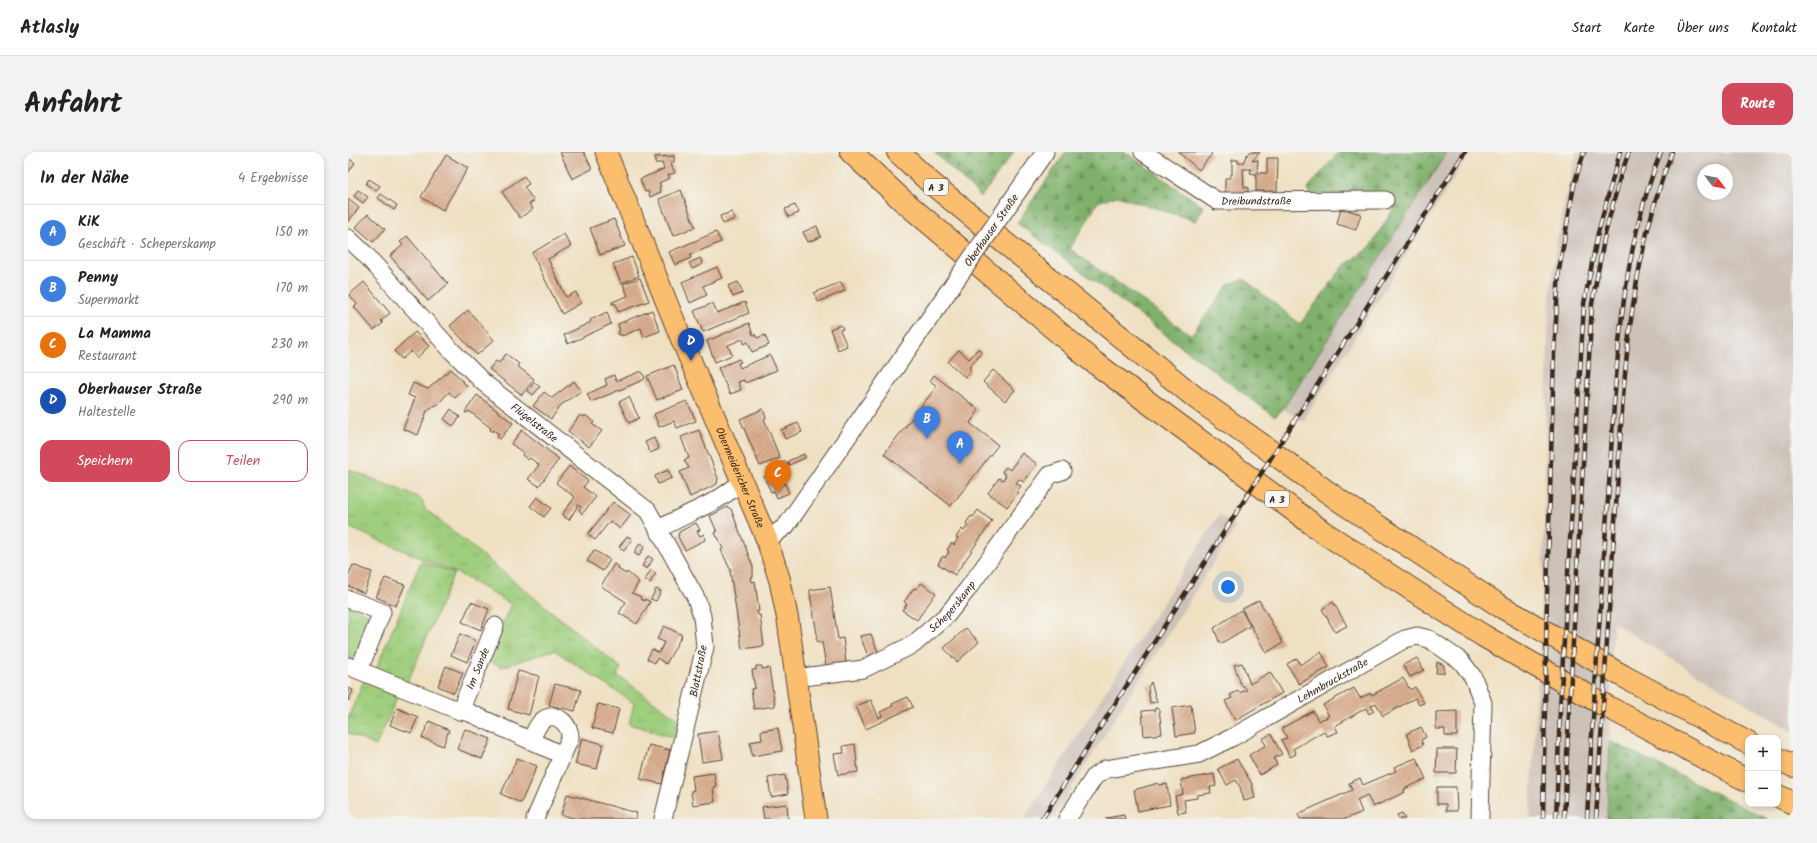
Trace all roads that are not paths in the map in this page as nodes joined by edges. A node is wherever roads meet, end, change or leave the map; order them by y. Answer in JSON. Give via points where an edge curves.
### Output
{"nodes":[{"id":1,"x":606,"y":152,"type":"edge"},
{"id":2,"x":851,"y":152,"type":"edge"},
{"id":3,"x":898,"y":152,"type":"edge"},
{"id":4,"x":1045,"y":152,"type":"edge"},
{"id":5,"x":1143,"y":152,"type":"edge"},
{"id":6,"x":1385,"y":200,"type":"dead end"},
{"id":7,"x":348,"y":238,"type":"edge"},
{"id":8,"x":1062,"y":471,"type":"dead end"},
{"id":9,"x":742,"y":480,"type":"junction"},
{"id":10,"x":658,"y":530,"type":"junction"},
{"id":11,"x":767,"y":540,"type":"junction"},
{"id":12,"x":348,"y":599,"type":"edge"},
{"id":13,"x":495,"y":626,"type":"dead end"},
{"id":14,"x":353,"y":668,"type":"edge"},
{"id":15,"x":796,"y":678,"type":"junction"},
{"id":16,"x":460,"y":711,"type":"junction"},
{"id":17,"x":531,"y":740,"type":"junction"},
{"id":18,"x":1745,"y":742,"type":"edge"},
{"id":19,"x":562,"y":754,"type":"junction"},
{"id":20,"x":1781,"y":760,"type":"edge"},
{"id":21,"x":1793,"y":766,"type":"edge"},
{"id":22,"x":1745,"y":779,"type":"edge"},
{"id":23,"x":1781,"y":797,"type":"edge"},
{"id":24,"x":1793,"y":803,"type":"edge"},
{"id":25,"x":535,"y":819,"type":"edge"},
{"id":26,"x":663,"y":819,"type":"edge"},
{"id":27,"x":816,"y":819,"type":"edge"},
{"id":28,"x":1067,"y":819,"type":"edge"},
{"id":29,"x":1480,"y":819,"type":"edge"}],
"edges":[{"from":1,"to":9,"type":"main road","name":"Obermeidericher Straße"},
{"from":2,"to":22,"type":"highway","number":"A 3","via":[[901,199],[1091,360],[1322,532],[1482,635],[1606,706]]},
{"from":3,"to":18,"type":"highway","number":"A 3","via":[[931,183],[1196,398],[1342,503],[1500,606]]},
{"from":4,"to":11,"type":"street","name":"Oberhauser Straße","bridge":true,"via":[[786,526]]},
{"from":5,"to":6,"type":"street","name":"Dreibundstraße","via":[[1217,201]]},
{"from":7,"to":10,"type":"street","name":"Flügelstraße","via":[[481,380],[644,508]]},
{"from":8,"to":15,"type":"street","name":"Scheperskamp","via":[[1050,475],[947,615],[914,644],[863,669]]},
{"from":9,"to":10,"type":"street","via":[[729,492]]},
{"from":9,"to":11,"type":"main road","name":"Obermeidericher Straße"},
{"from":10,"to":26,"type":"street","name":"Blattstraße","via":[[696,598],[702,616],[704,639],[702,661]]},
{"from":11,"to":15,"type":"main road","name":"Obermeidericher Straße","via":[[780,581]]},
{"from":12,"to":14,"type":"street","via":[[382,612]]},
{"from":13,"to":16,"type":"street","name":"Im Sande"},
{"from":14,"to":16,"type":"street"},
{"from":15,"to":27,"type":"main road","name":"Obermeidericher Straße"},
{"from":16,"to":17,"type":"street"},
{"from":17,"to":19,"type":"street"},
{"from":17,"to":19,"type":"street","via":[[542,721],[558,718],[566,723],[570,734]]},
{"from":19,"to":25,"type":"street"},
{"from":20,"to":21,"type":"highway"},
{"from":23,"to":24,"type":"highway"},
{"from":28,"to":29,"type":"street","name":"Lehmbruckstraße","via":[[1095,776],[1106,769],[1200,754],[1404,639],[1417,636],[1429,639],[1461,661],[1473,677],[1483,703]]}]}
